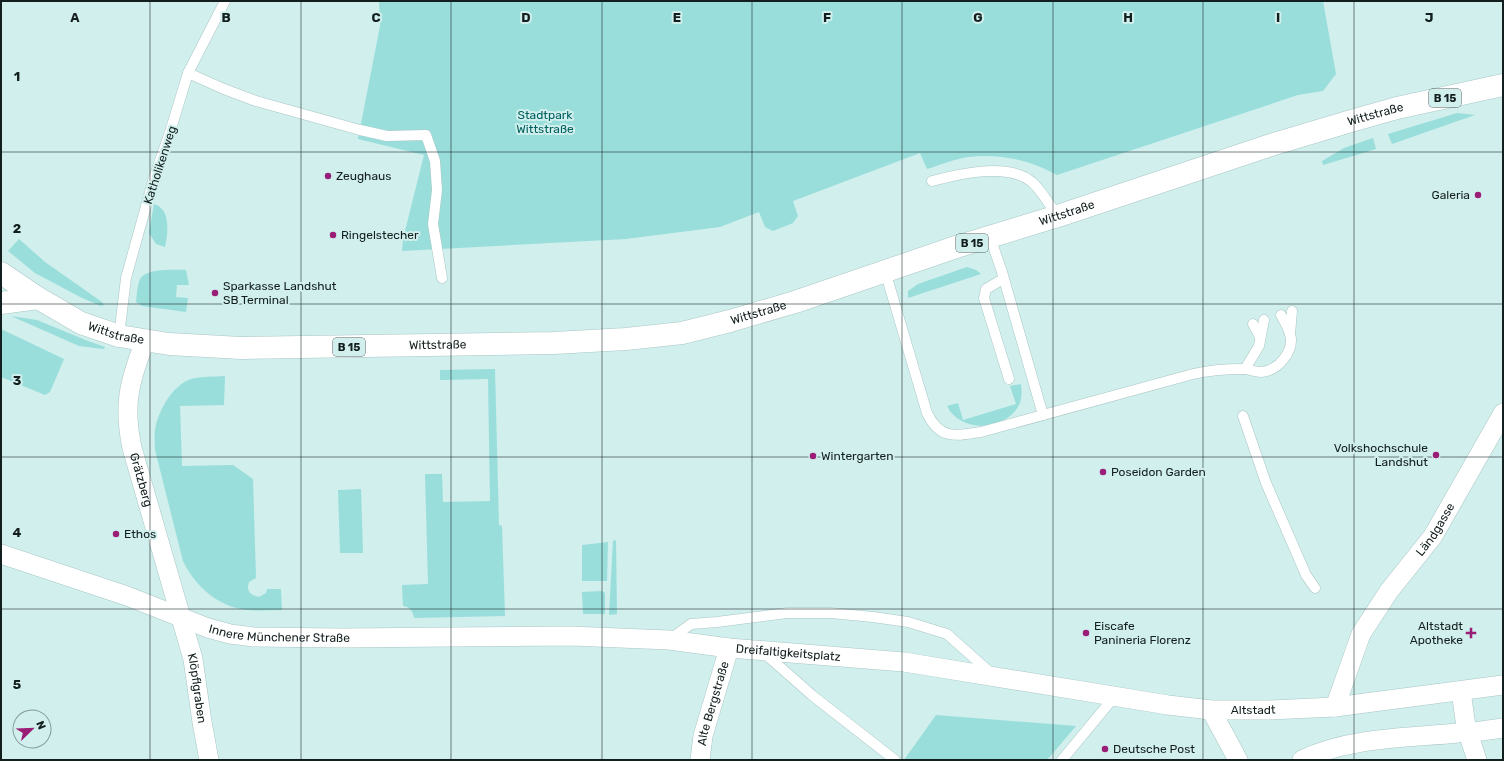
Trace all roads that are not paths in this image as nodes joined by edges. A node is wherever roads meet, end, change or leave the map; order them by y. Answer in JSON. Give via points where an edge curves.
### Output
{"nodes":[{"id":1,"x":225,"y":1,"type":"edge"},
{"id":2,"x":188,"y":73,"type":"junction"},
{"id":3,"x":1503,"y":85,"type":"edge"},
{"id":4,"x":932,"y":181,"type":"dead end"},
{"id":5,"x":1058,"y":216,"type":"junction"},
{"id":6,"x":990,"y":237,"type":"junction"},
{"id":7,"x":885,"y":271,"type":"junction"},
{"id":8,"x":1,"y":273,"type":"edge"},
{"id":9,"x":442,"y":278,"type":"dead end"},
{"id":10,"x":1003,"y":279,"type":"junction"},
{"id":11,"x":38,"y":298,"type":"junction"},
{"id":12,"x":1,"y":303,"type":"edge"},
{"id":13,"x":1292,"y":311,"type":"dead end"},
{"id":14,"x":1281,"y":314,"type":"dead end"},
{"id":15,"x":1264,"y":320,"type":"dead end"},
{"id":16,"x":1254,"y":324,"type":"dead end"},
{"id":17,"x":1290,"y":334,"type":"junction"},
{"id":18,"x":119,"y":336,"type":"junction"},
{"id":19,"x":1260,"y":337,"type":"junction"},
{"id":20,"x":145,"y":341,"type":"junction"},
{"id":21,"x":1245,"y":369,"type":"junction"},
{"id":22,"x":1009,"y":379,"type":"dead end"},
{"id":23,"x":1503,"y":414,"type":"edge"},
{"id":24,"x":1043,"y":415,"type":"junction"},
{"id":25,"x":1243,"y":416,"type":"dead end"},
{"id":26,"x":1,"y":554,"type":"edge"},
{"id":27,"x":1314,"y":588,"type":"dead end"},
{"id":28,"x":182,"y":618,"type":"junction"},
{"id":29,"x":571,"y":636,"type":"joint"},
{"id":30,"x":669,"y":640,"type":"junction"},
{"id":31,"x":729,"y":648,"type":"junction"},
{"id":32,"x":761,"y":651,"type":"junction"},
{"id":33,"x":999,"y":676,"type":"junction"},
{"id":34,"x":1503,"y":685,"type":"edge"},
{"id":35,"x":1461,"y":691,"type":"junction"},
{"id":36,"x":1115,"y":696,"type":"junction"},
{"id":37,"x":1335,"y":707,"type":"junction"},
{"id":38,"x":1211,"y":710,"type":"junction"},
{"id":39,"x":1503,"y":728,"type":"edge"},
{"id":40,"x":209,"y":760,"type":"edge"},
{"id":41,"x":700,"y":760,"type":"edge"},
{"id":42,"x":895,"y":760,"type":"edge"},
{"id":43,"x":1062,"y":760,"type":"edge"},
{"id":44,"x":1238,"y":760,"type":"edge"},
{"id":45,"x":1302,"y":760,"type":"edge"},
{"id":46,"x":1477,"y":760,"type":"edge"}],
"edges":[{"from":1,"to":2,"type":"lane","name":"Katholikenweg"},
{"from":2,"to":9,"type":"lane","via":[[256,101],[360,130],[387,136],[426,135],[435,161],[437,190],[433,224]]},
{"from":2,"to":18,"type":"lane","name":"Katholikenweg","via":[[126,278]]},
{"from":3,"to":5,"type":"main road","name":"Wittstraße","number":"B 15","via":[[1357,119]]},
{"from":4,"to":5,"type":"lane","via":[[978,171],[1024,176],[1034,183]]},
{"from":5,"to":6,"type":"main road","name":"Wittstraße","number":"B 15"},
{"from":6,"to":7,"type":"main road","name":"Wittstraße","number":"B 15"},
{"from":6,"to":10,"type":"lane"},
{"from":7,"to":20,"type":"main road","name":"Wittstraße","number":"B 15","via":[[730,321],[682,332],[626,340],[241,348]]},
{"from":7,"to":24,"type":"lane","via":[[927,413],[937,429],[946,434],[961,435]]},
{"from":8,"to":11,"type":"main road","name":"Wittstraße","number":"B 15"},
{"from":10,"to":22,"type":"lane","via":[[986,289],[984,298]]},
{"from":10,"to":24,"type":"lane"},
{"from":11,"to":12,"type":"main road"},
{"from":11,"to":18,"type":"main road","name":"Wittstraße","number":"B 15","via":[[81,323]]},
{"from":13,"to":17,"type":"lane"},
{"from":14,"to":17,"type":"lane"},
{"from":15,"to":19,"type":"lane"},
{"from":16,"to":19,"type":"lane"},
{"from":17,"to":21,"type":"lane","via":[[1288,352],[1280,362],[1262,372]]},
{"from":18,"to":20,"type":"main road","name":"Wittstraße","number":"B 15"},
{"from":19,"to":21,"type":"lane","via":[[1259,346]]},
{"from":20,"to":28,"type":"street","name":"Grätzberg","via":[[131,384],[128,427]]},
{"from":21,"to":24,"type":"lane","via":[[1222,369],[1193,374]]},
{"from":23,"to":37,"type":"street","name":"Ländgasse","via":[[1433,536],[1353,634]]},
{"from":25,"to":27,"type":"lane","via":[[1266,482]]},
{"from":26,"to":28,"type":"street","name":"Innere Münchener Straße","via":[[127,596]]},
{"from":28,"to":29,"type":"street","name":"Innere Münchener Straße","via":[[230,634],[254,637]]},
{"from":28,"to":40,"type":"street","name":"Klöpflgraben","via":[[193,659]]},
{"from":29,"to":30,"type":"street","name":"Dreifaltigkeitsplatz"},
{"from":30,"to":31,"type":"street","name":"Dreifaltigkeitsplatz"},
{"from":30,"to":33,"type":"lane","via":[[691,624],[787,613],[831,613],[873,617],[908,622],[947,634]]},
{"from":31,"to":32,"type":"street","name":"Dreifaltigkeitsplatz"},
{"from":31,"to":41,"type":"street","name":"Alte Bergstraße","via":[[702,736]]},
{"from":32,"to":33,"type":"street","name":"Dreifaltigkeitsplatz","via":[[904,662]]},
{"from":32,"to":42,"type":"lane"},
{"from":33,"to":36,"type":"street","name":"Altstadt"},
{"from":34,"to":35,"type":"street","name":"Altstadt"},
{"from":35,"to":37,"type":"street","name":"Altstadt"},
{"from":35,"to":46,"type":"street","via":[[1466,727]]},
{"from":36,"to":38,"type":"street","name":"Altstadt"},
{"from":36,"to":43,"type":"lane"},
{"from":37,"to":38,"type":"street","name":"Altstadt"},
{"from":38,"to":44,"type":"street"},
{"from":39,"to":45,"type":"street","via":[[1363,741]]}]}
